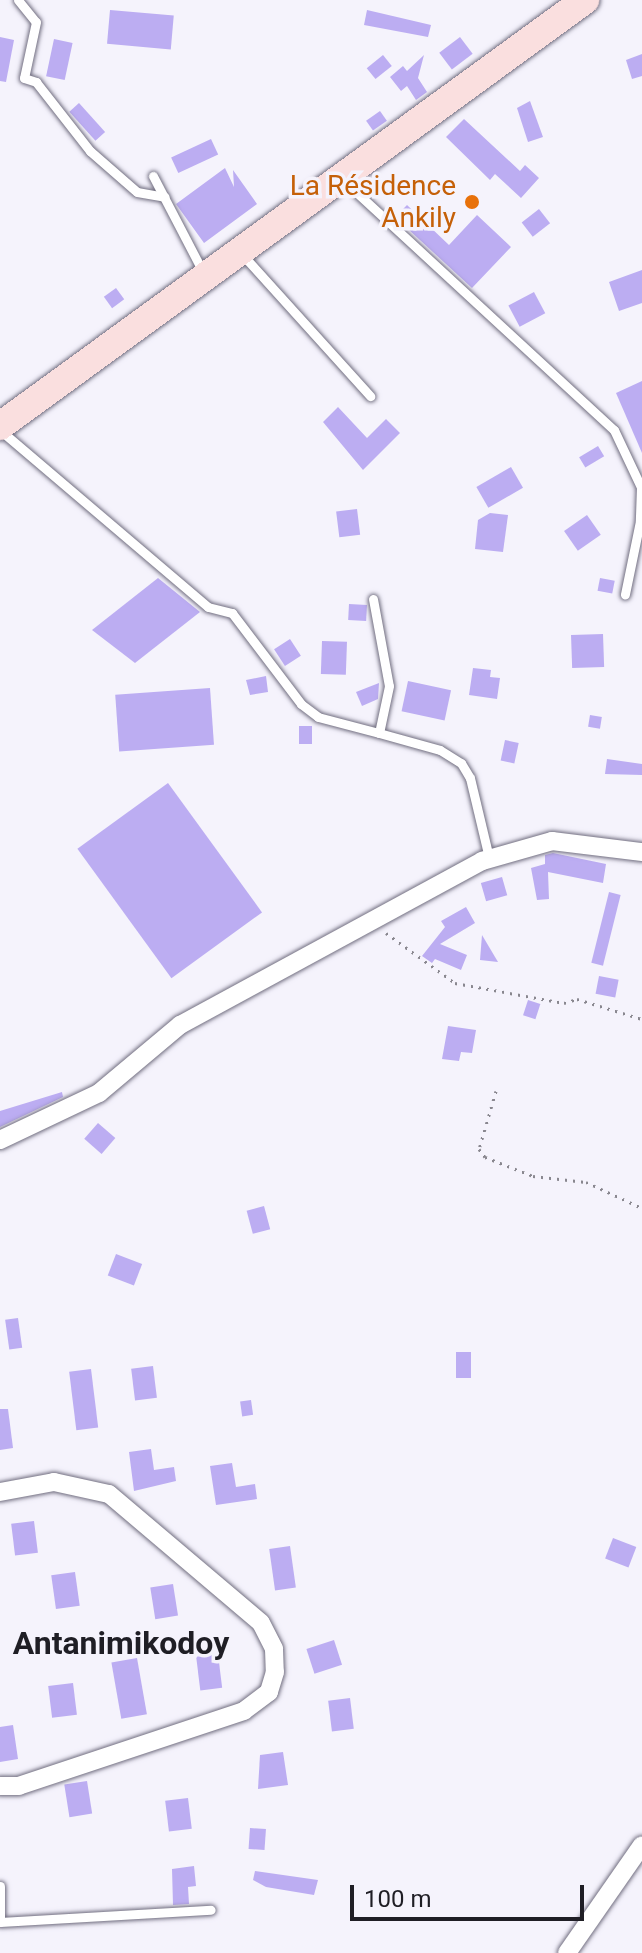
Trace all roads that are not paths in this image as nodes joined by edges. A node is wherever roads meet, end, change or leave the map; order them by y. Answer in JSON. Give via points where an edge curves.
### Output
{"nodes":[{"id":1,"x":18,"y":0,"type":"edge"},
{"id":2,"x":585,"y":0,"type":"edge"},
{"id":3,"x":153,"y":176,"type":"dead end"},
{"id":4,"x":341,"y":178,"type":"junction"},
{"id":5,"x":165,"y":197,"type":"junction"},
{"id":6,"x":239,"y":250,"type":"junction"},
{"id":7,"x":204,"y":275,"type":"junction"},
{"id":8,"x":370,"y":396,"type":"dead end"},
{"id":9,"x":0,"y":428,"type":"edge"},
{"id":10,"x":625,"y":594,"type":"dead end"},
{"id":11,"x":373,"y":599,"type":"dead end"},
{"id":12,"x":379,"y":733,"type":"junction"},
{"id":13,"x":642,"y":852,"type":"edge"},
{"id":14,"x":489,"y":859,"type":"junction"},
{"id":15,"x":0,"y":1140,"type":"edge"},
{"id":16,"x":0,"y":1492,"type":"edge"},
{"id":17,"x":0,"y":1786,"type":"edge"},
{"id":18,"x":642,"y":1845,"type":"edge"},
{"id":19,"x":0,"y":1886,"type":"edge"},
{"id":20,"x":211,"y":1910,"type":"dead end"},
{"id":21,"x":567,"y":1953,"type":"edge"}],
"edges":[{"from":1,"to":5,"type":"lane","via":[[36,22],[24,78],[36,82],[90,151],[137,192]]},
{"from":2,"to":4,"type":"main road"},
{"from":3,"to":5,"type":"lane"},
{"from":4,"to":6,"type":"main road"},
{"from":4,"to":10,"type":"lane","via":[[614,430],[641,487],[640,521]]},
{"from":5,"to":7,"type":"lane"},
{"from":6,"to":7,"type":"main road"},
{"from":6,"to":8,"type":"lane"},
{"from":7,"to":9,"type":"main road"},
{"from":9,"to":12,"type":"lane","via":[[208,607],[232,613],[301,704],[318,717]]},
{"from":11,"to":12,"type":"lane","via":[[389,686]]},
{"from":12,"to":14,"type":"lane","via":[[440,750],[461,763],[470,778]]},
{"from":13,"to":14,"type":"street","via":[[552,841]]},
{"from":14,"to":15,"type":"street","via":[[180,1025],[99,1093]]},
{"from":16,"to":17,"type":"street","via":[[54,1482],[109,1494],[261,1623],[274,1649],[275,1672],[269,1692],[244,1711],[19,1786]]},
{"from":18,"to":21,"type":"street"},
{"from":19,"to":20,"type":"lane","via":[[0,1922]]}]}
